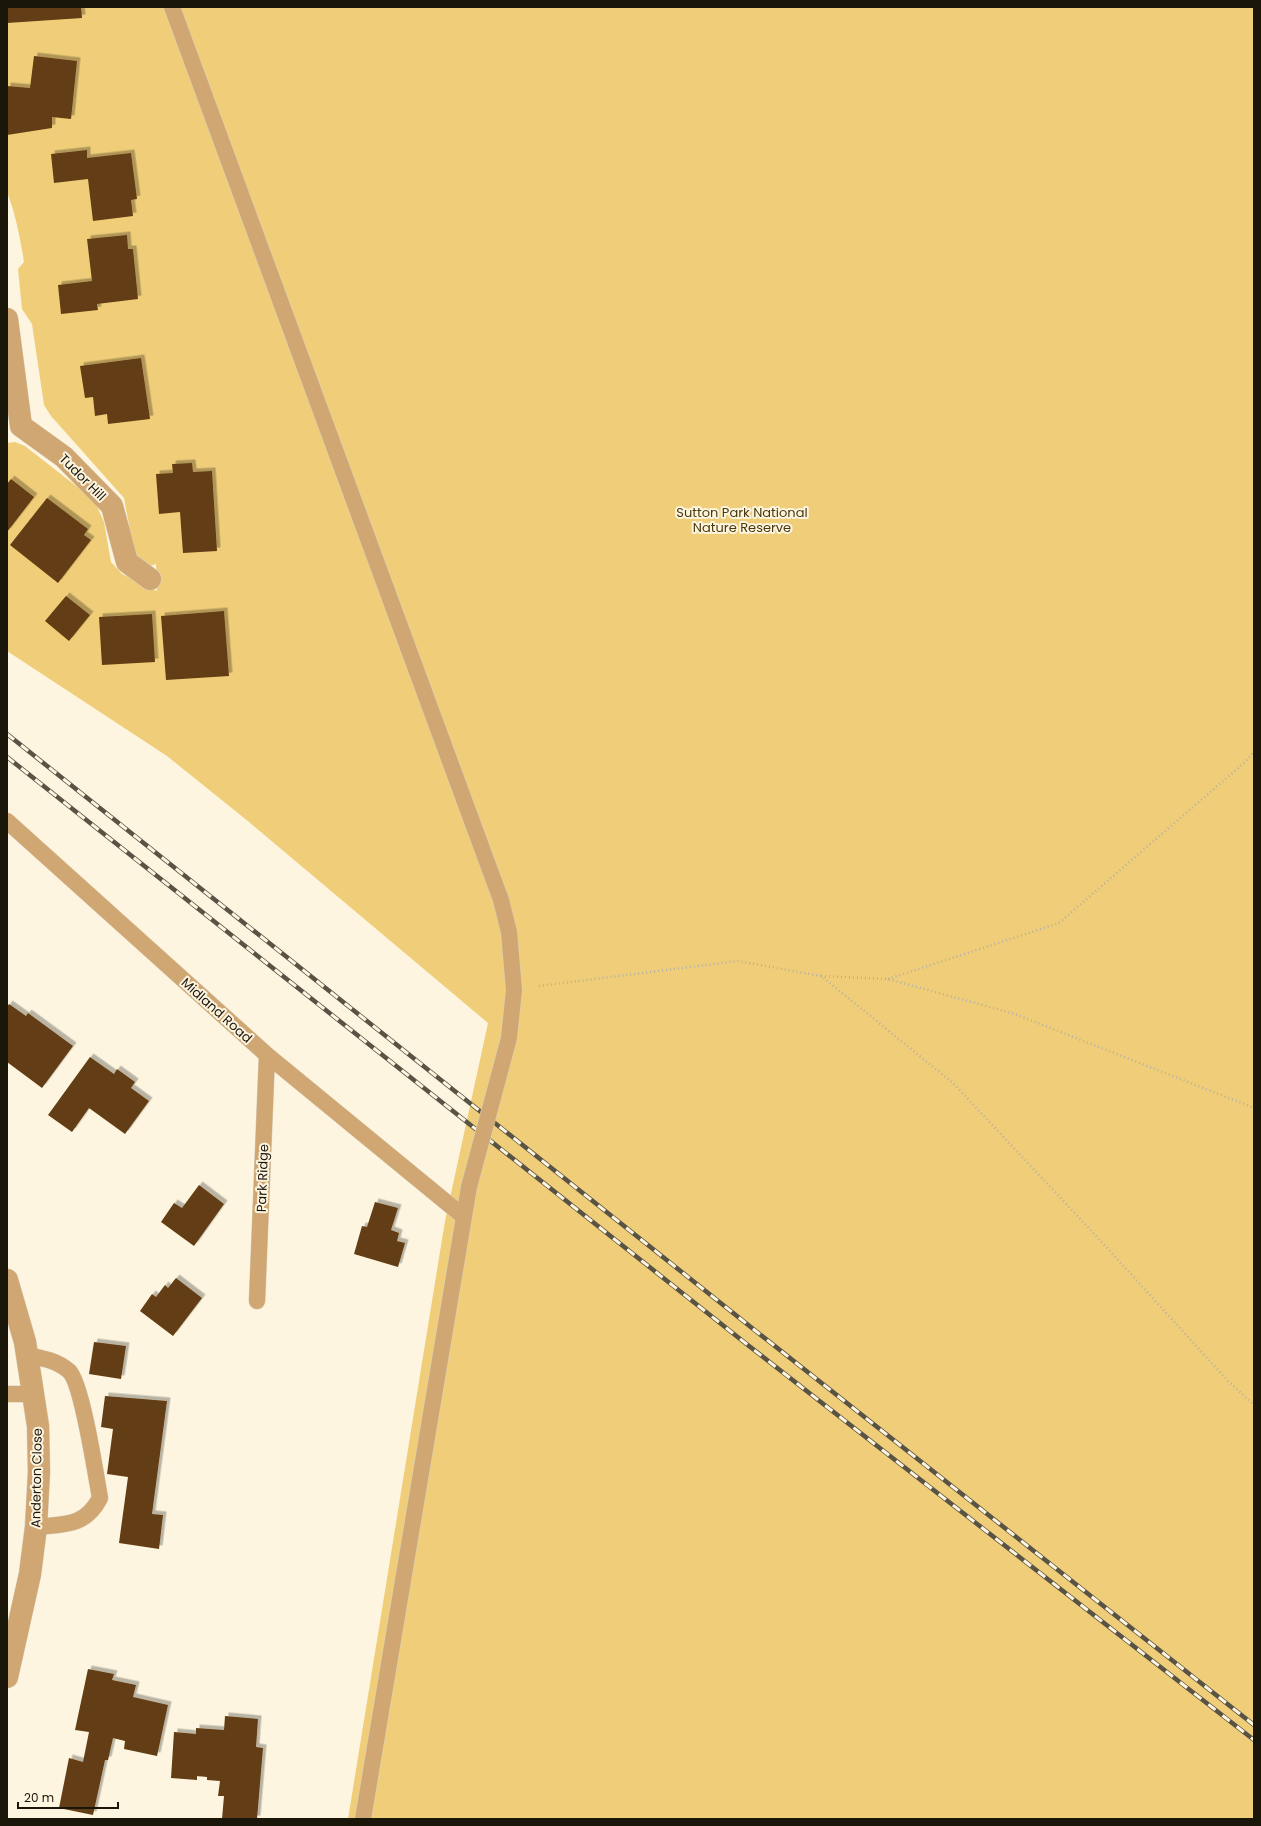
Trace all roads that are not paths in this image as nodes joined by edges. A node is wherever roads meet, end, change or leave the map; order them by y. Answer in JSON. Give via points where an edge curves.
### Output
{"nodes":[{"id":1,"x":172,"y":7,"type":"edge"},
{"id":2,"x":7,"y":318,"type":"edge"},
{"id":3,"x":14,"y":427,"type":"edge"},
{"id":4,"x":150,"y":579,"type":"dead end"},
{"id":5,"x":7,"y":821,"type":"edge"},
{"id":6,"x":266,"y":1055,"type":"junction"},
{"id":7,"x":463,"y":1216,"type":"junction"},
{"id":8,"x":9,"y":1293,"type":"edge"},
{"id":9,"x":257,"y":1301,"type":"dead end"},
{"id":10,"x":26,"y":1355,"type":"junction"},
{"id":11,"x":7,"y":1394,"type":"edge"},
{"id":12,"x":32,"y":1394,"type":"junction"},
{"id":13,"x":36,"y":1527,"type":"junction"},
{"id":14,"x":7,"y":1677,"type":"edge"},
{"id":15,"x":362,"y":1819,"type":"edge"}],
"edges":[{"from":1,"to":7,"type":"lane","bridge":true,"via":[[501,900],[509,932],[514,990],[509,1038]]},
{"from":2,"to":3,"type":"street","name":"Tudor Hill"},
{"from":3,"to":4,"type":"street","name":"Tudor Hill","via":[[64,457],[112,506],[127,562]]},
{"from":5,"to":6,"type":"lane","name":"Midland Road"},
{"from":6,"to":7,"type":"lane","name":"Midland Road"},
{"from":6,"to":9,"type":"lane","name":"Park Ridge"},
{"from":7,"to":15,"type":"lane"},
{"from":8,"to":10,"type":"street","name":"Anderton Close","via":[[25,1342]]},
{"from":10,"to":12,"type":"street","name":"Anderton Close"},
{"from":10,"to":13,"type":"lane","via":[[52,1360],[70,1372],[81,1400],[100,1498],[94,1510],[76,1523]]},
{"from":11,"to":12,"type":"lane"},
{"from":12,"to":13,"type":"street","name":"Anderton Close","via":[[38,1426]]},
{"from":13,"to":14,"type":"street","name":"Anderton Close","via":[[30,1574]]}]}
